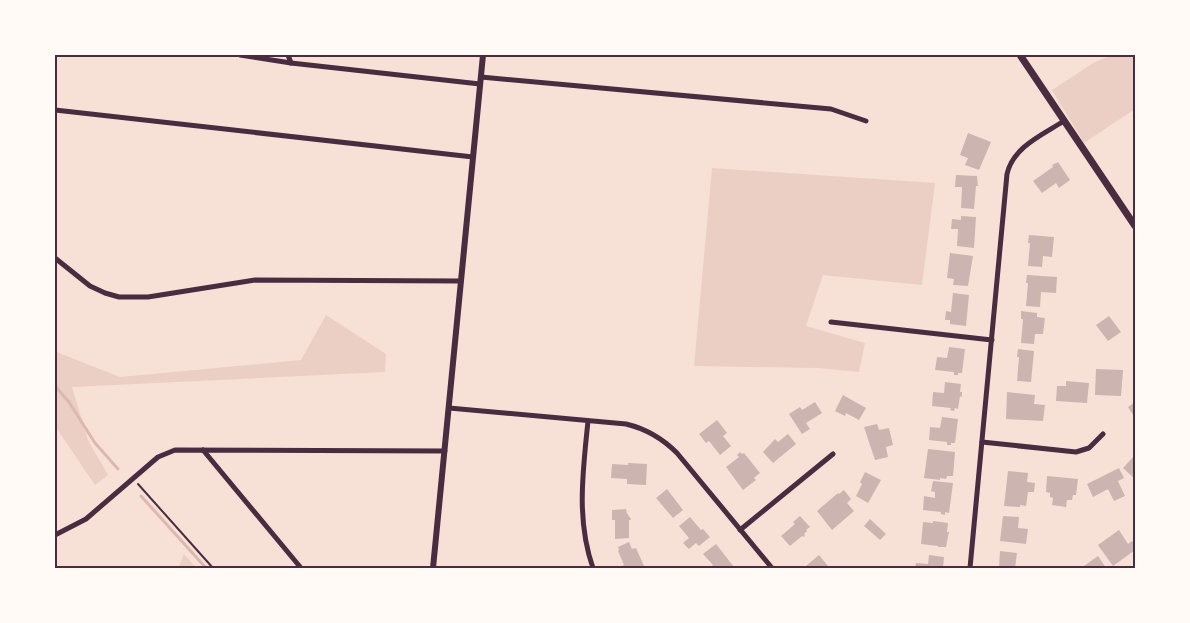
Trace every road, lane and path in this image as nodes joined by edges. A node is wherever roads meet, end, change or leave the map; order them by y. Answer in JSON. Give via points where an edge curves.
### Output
{"nodes":[{"id":1,"x":240,"y":55,"type":"edge"},
{"id":2,"x":288,"y":55,"type":"edge"},
{"id":3,"x":483,"y":55,"type":"edge"},
{"id":4,"x":1020,"y":55,"type":"edge"},
{"id":5,"x":290,"y":63,"type":"junction"},
{"id":6,"x":480,"y":80,"type":"junction"},
{"id":7,"x":55,"y":110,"type":"edge"},
{"id":8,"x":866,"y":121,"type":"dead end"},
{"id":9,"x":1064,"y":121,"type":"junction"},
{"id":10,"x":473,"y":157,"type":"junction"},
{"id":11,"x":1135,"y":226,"type":"edge"},
{"id":12,"x":55,"y":258,"type":"edge"},
{"id":13,"x":461,"y":282,"type":"junction"},
{"id":14,"x":831,"y":322,"type":"dead end"},
{"id":15,"x":992,"y":340,"type":"junction"},
{"id":16,"x":449,"y":408,"type":"junction"},
{"id":17,"x":588,"y":421,"type":"junction"},
{"id":18,"x":1104,"y":434,"type":"dead end"},
{"id":19,"x":982,"y":442,"type":"junction"},
{"id":20,"x":203,"y":450,"type":"junction"},
{"id":21,"x":445,"y":451,"type":"junction"},
{"id":22,"x":833,"y":454,"type":"dead end"},
{"id":23,"x":134,"y":479,"type":"junction"},
{"id":24,"x":740,"y":530,"type":"junction"},
{"id":25,"x":55,"y":535,"type":"edge"},
{"id":26,"x":213,"y":568,"type":"edge"},
{"id":27,"x":301,"y":568,"type":"edge"},
{"id":28,"x":433,"y":568,"type":"edge"},
{"id":29,"x":593,"y":568,"type":"edge"},
{"id":30,"x":772,"y":568,"type":"edge"},
{"id":31,"x":970,"y":568,"type":"edge"}],
"edges":[{"from":1,"to":5,"type":"street"},
{"from":2,"to":5,"type":"street"},
{"from":3,"to":6,"type":"street"},
{"from":4,"to":9,"type":"main road"},
{"from":5,"to":6,"type":"street"},
{"from":6,"to":8,"type":"street","via":[[831,109]]},
{"from":6,"to":10,"type":"street"},
{"from":7,"to":10,"type":"street"},
{"from":9,"to":11,"type":"main road"},
{"from":9,"to":15,"type":"street","via":[[1020,150],[1009,166]]},
{"from":10,"to":13,"type":"street"},
{"from":12,"to":13,"type":"street","via":[[90,286],[126,298],[255,280]]},
{"from":13,"to":16,"type":"street"},
{"from":14,"to":15,"type":"street"},
{"from":15,"to":19,"type":"street"},
{"from":16,"to":17,"type":"street"},
{"from":16,"to":21,"type":"street"},
{"from":17,"to":24,"type":"street","via":[[639,427],[661,438]]},
{"from":17,"to":29,"type":"street","via":[[582,515]]},
{"from":18,"to":19,"type":"street","via":[[1088,448],[1076,452]]},
{"from":19,"to":31,"type":"street"},
{"from":20,"to":21,"type":"street"},
{"from":20,"to":23,"type":"street","via":[[166,452]]},
{"from":20,"to":27,"type":"street"},
{"from":21,"to":28,"type":"street"},
{"from":22,"to":24,"type":"street"},
{"from":23,"to":25,"type":"street","via":[[86,519]]},
{"from":23,"to":26,"type":"path"},
{"from":24,"to":30,"type":"street"}]}
